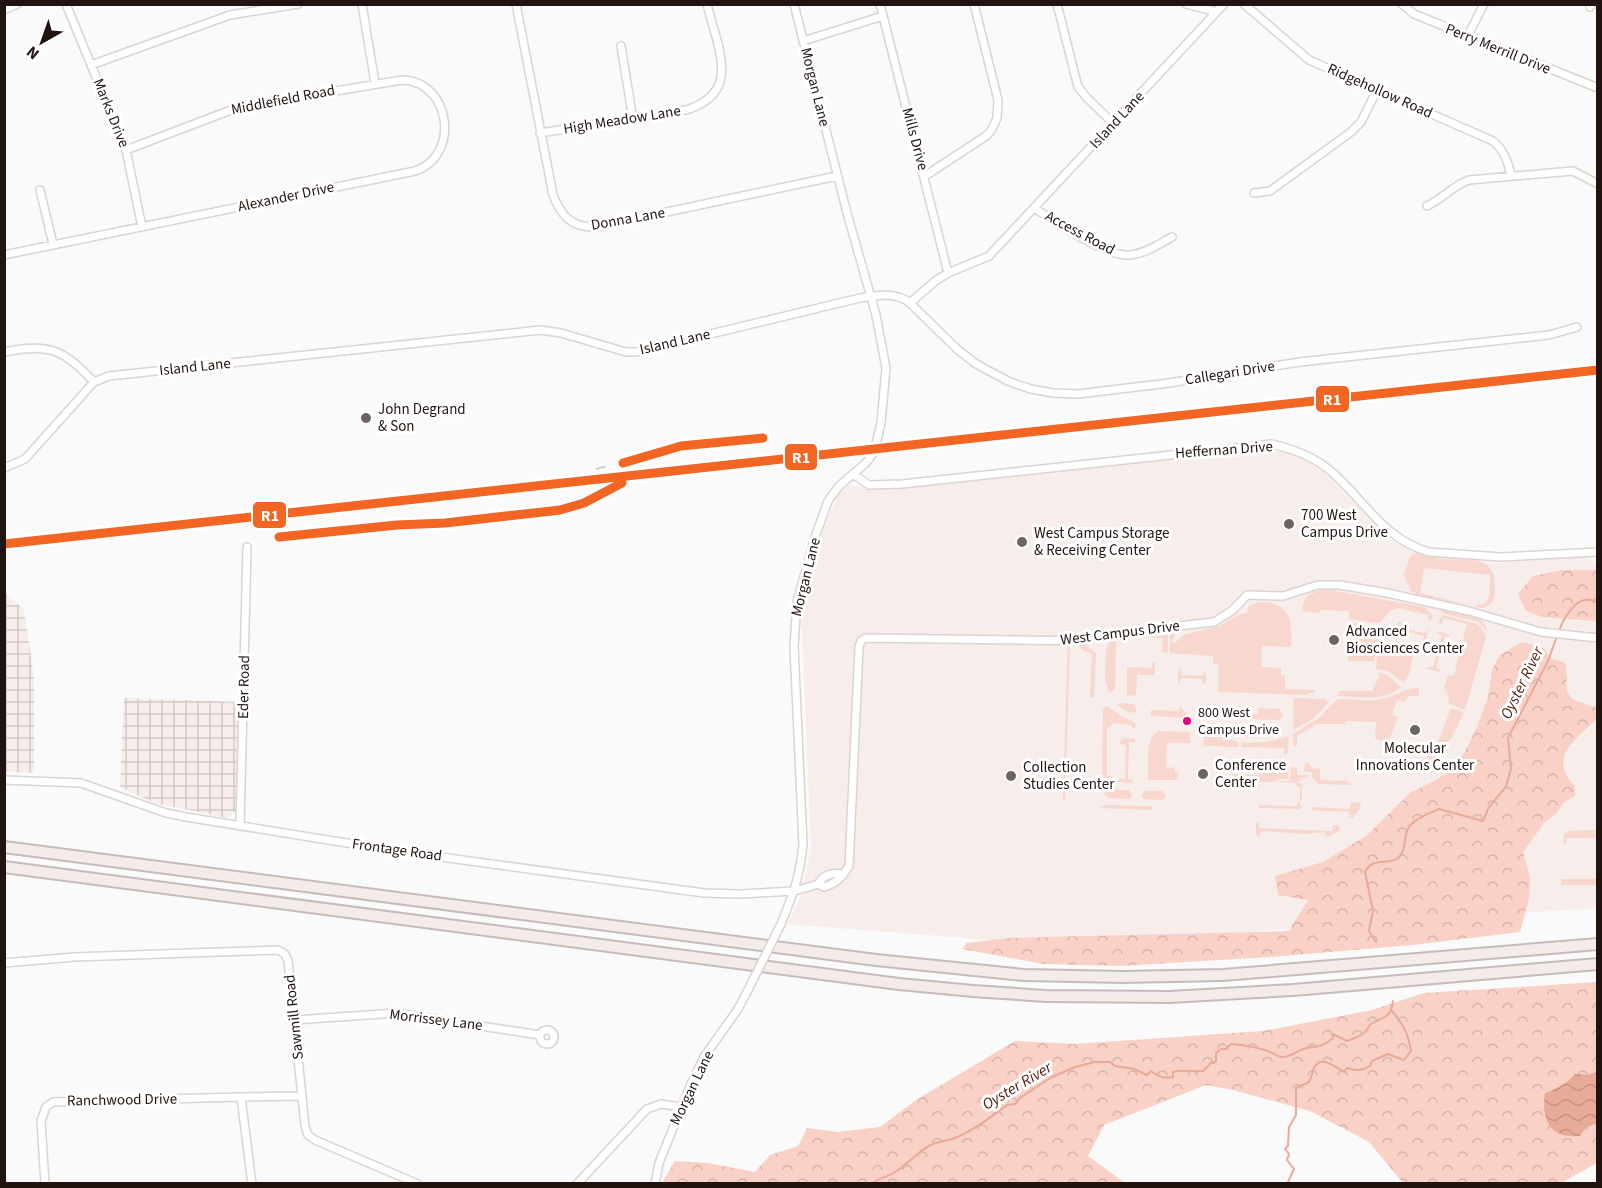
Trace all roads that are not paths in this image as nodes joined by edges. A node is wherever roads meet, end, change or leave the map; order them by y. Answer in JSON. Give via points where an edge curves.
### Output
{"nodes":[{"id":1,"x":16,"y":4,"type":"edge"},
{"id":2,"x":66,"y":4,"type":"edge"},
{"id":3,"x":298,"y":4,"type":"edge"},
{"id":4,"x":362,"y":4,"type":"edge"},
{"id":5,"x":516,"y":4,"type":"edge"},
{"id":6,"x":706,"y":4,"type":"edge"},
{"id":7,"x":794,"y":4,"type":"edge"},
{"id":8,"x":880,"y":4,"type":"edge"},
{"id":9,"x":974,"y":4,"type":"edge"},
{"id":10,"x":1057,"y":4,"type":"edge"},
{"id":11,"x":1186,"y":4,"type":"edge"},
{"id":12,"x":1224,"y":4,"type":"edge"},
{"id":13,"x":1244,"y":4,"type":"edge"},
{"id":14,"x":1402,"y":4,"type":"edge"},
{"id":15,"x":1484,"y":4,"type":"edge"},
{"id":16,"x":4,"y":10,"type":"edge"},
{"id":17,"x":1217,"y":12,"type":"junction"},
{"id":18,"x":883,"y":16,"type":"junction"},
{"id":19,"x":1467,"y":37,"type":"junction"},
{"id":20,"x":803,"y":41,"type":"junction"},
{"id":21,"x":621,"y":46,"type":"dead end"},
{"id":22,"x":91,"y":65,"type":"junction"},
{"id":23,"x":375,"y":83,"type":"junction"},
{"id":24,"x":1598,"y":88,"type":"edge"},
{"id":25,"x":1377,"y":90,"type":"junction"},
{"id":26,"x":633,"y":118,"type":"junction"},
{"id":27,"x":1113,"y":123,"type":"junction"},
{"id":28,"x":540,"y":133,"type":"junction"},
{"id":29,"x":126,"y":150,"type":"junction"},
{"id":30,"x":837,"y":176,"type":"junction"},
{"id":31,"x":925,"y":176,"type":"junction"},
{"id":32,"x":1510,"y":176,"type":"junction"},
{"id":33,"x":1598,"y":184,"type":"edge"},
{"id":34,"x":40,"y":190,"type":"dead end"},
{"id":35,"x":1254,"y":193,"type":"dead end"},
{"id":36,"x":1427,"y":206,"type":"dead end"},
{"id":37,"x":1034,"y":208,"type":"junction"},
{"id":38,"x":142,"y":227,"type":"junction"},
{"id":39,"x":1172,"y":237,"type":"dead end"},
{"id":40,"x":53,"y":244,"type":"junction"},
{"id":41,"x":4,"y":255,"type":"edge"},
{"id":42,"x":948,"y":273,"type":"junction"},
{"id":43,"x":871,"y":296,"type":"junction"},
{"id":44,"x":910,"y":303,"type":"junction"},
{"id":45,"x":1577,"y":327,"type":"dead end"},
{"id":46,"x":4,"y":352,"type":"edge"},
{"id":47,"x":94,"y":382,"type":"junction"},
{"id":48,"x":4,"y":468,"type":"edge"},
{"id":49,"x":853,"y":474,"type":"junction"},
{"id":50,"x":247,"y":547,"type":"dead end"},
{"id":51,"x":1598,"y":552,"type":"edge"},
{"id":52,"x":1598,"y":638,"type":"edge"},
{"id":53,"x":4,"y":780,"type":"edge"},
{"id":54,"x":240,"y":826,"type":"junction"},
{"id":55,"x":4,"y":847,"type":"edge"},
{"id":56,"x":4,"y":867,"type":"edge"},
{"id":57,"x":795,"y":891,"type":"junction"},
{"id":58,"x":1598,"y":944,"type":"edge"},
{"id":59,"x":4,"y":963,"type":"edge"},
{"id":60,"x":1598,"y":964,"type":"edge"},
{"id":61,"x":295,"y":1020,"type":"junction"},
{"id":62,"x":540,"y":1035,"type":"dead end"},
{"id":63,"x":302,"y":1096,"type":"junction"},
{"id":64,"x":241,"y":1097,"type":"junction"},
{"id":65,"x":681,"y":1107,"type":"junction"},
{"id":66,"x":45,"y":1184,"type":"edge"},
{"id":67,"x":252,"y":1184,"type":"edge"},
{"id":68,"x":418,"y":1184,"type":"edge"},
{"id":69,"x":577,"y":1184,"type":"edge"},
{"id":70,"x":655,"y":1184,"type":"edge"}],
"edges":[{"from":1,"to":16,"type":"street"},
{"from":2,"to":22,"type":"street","name":"Marks Drive"},
{"from":3,"to":22,"type":"street","via":[[230,15]]},
{"from":4,"to":23,"type":"street"},
{"from":5,"to":28,"type":"street","name":"Donna Lane"},
{"from":6,"to":26,"type":"street","name":"High Meadow Lane","via":[[722,67],[718,90],[700,106]]},
{"from":7,"to":20,"type":"street","name":"Morgan Lane"},
{"from":8,"to":18,"type":"street","name":"Mills Drive"},
{"from":9,"to":31,"type":"street","via":[[999,100],[997,118],[986,136]]},
{"from":10,"to":27,"type":"street","via":[[1078,87]]},
{"from":11,"to":17,"type":"street"},
{"from":12,"to":17,"type":"street","name":"Island Lane"},
{"from":13,"to":25,"type":"street","name":"Ridgehollow Road","via":[[1309,60]]},
{"from":14,"to":19,"type":"street","name":"Perry Merrill Drive","via":[[1414,14]]},
{"from":15,"to":19,"type":"street"},
{"from":17,"to":27,"type":"street","name":"Island Lane"},
{"from":18,"to":20,"type":"street"},
{"from":18,"to":31,"type":"street","name":"Mills Drive"},
{"from":19,"to":24,"type":"street","name":"Perry Merrill Drive"},
{"from":20,"to":30,"type":"street","name":"Morgan Lane"},
{"from":21,"to":26,"type":"street"},
{"from":22,"to":29,"type":"street","name":"Marks Drive"},
{"from":23,"to":29,"type":"street","name":"Middlefield Road","via":[[239,106]]},
{"from":23,"to":38,"type":"street","name":"Alexander Drive","via":[[410,80],[424,85],[434,95],[444,134],[437,154],[426,167]]},
{"from":25,"to":32,"type":"street","name":"Ridgehollow Road","via":[[1493,141],[1506,158]]},
{"from":25,"to":35,"type":"street","via":[[1361,122],[1351,132],[1270,191]]},
{"from":26,"to":28,"type":"street","name":"High Meadow Lane"},
{"from":27,"to":37,"type":"street","name":"Island Lane"},
{"from":28,"to":30,"type":"street","name":"Donna Lane","via":[[557,205],[567,220],[586,227]]},
{"from":29,"to":38,"type":"street","name":"Marks Drive"},
{"from":30,"to":43,"type":"street","name":"Morgan Lane"},
{"from":31,"to":42,"type":"street","name":"Mills Drive"},
{"from":32,"to":33,"type":"street","via":[[1573,171]]},
{"from":32,"to":36,"type":"street","via":[[1462,183]]},
{"from":34,"to":40,"type":"street"},
{"from":37,"to":39,"type":"street","name":"Access Road","via":[[1107,251],[1127,256],[1140,254]]},
{"from":37,"to":42,"type":"street","name":"Island Lane","via":[[989,256]]},
{"from":38,"to":40,"type":"street","name":"Alexander Drive"},
{"from":40,"to":41,"type":"street","name":"Alexander Drive"},
{"from":42,"to":44,"type":"street","name":"Island Lane"},
{"from":43,"to":44,"type":"street","name":"Island Lane","via":[[895,296]]},
{"from":43,"to":47,"type":"street","name":"Island Lane","via":[[636,352],[540,330],[109,376]]},
{"from":43,"to":49,"type":"street","name":"Morgan Lane","via":[[885,354],[885,390],[874,452]]},
{"from":44,"to":45,"type":"street","name":"Callegari Drive","via":[[957,350],[991,373],[1031,389],[1078,394],[1300,362],[1549,335]]},
{"from":46,"to":47,"type":"street","via":[[36,347],[52,350],[72,361]]},
{"from":47,"to":48,"type":"street","via":[[25,459]]},
{"from":49,"to":51,"type":"street","name":"Heffernan Drive","via":[[869,485],[893,484],[1272,444],[1293,449],[1326,467],[1396,538],[1418,549],[1500,557]]},
{"from":49,"to":57,"type":"street","name":"Morgan Lane","via":[[833,492],[826,506],[795,617],[803,844]]},
{"from":50,"to":54,"type":"street","name":"Eder Road"},
{"from":52,"to":57,"type":"street","name":"West Campus Drive","via":[[1541,632],[1469,610],[1325,584],[1283,596],[1247,595],[1214,622],[1115,633],[1077,642],[865,638],[859,647],[849,866],[836,883]]},
{"from":53,"to":54,"type":"street","name":"Frontage Road","via":[[81,783],[166,813]]},
{"from":54,"to":57,"type":"street","name":"Frontage Road","via":[[704,893]]},
{"from":55,"to":58,"type":"highway","via":[[1008,974],[1198,976]]},
{"from":56,"to":60,"type":"highway","via":[[907,985],[1027,995],[1219,995]]},
{"from":57,"to":65,"type":"street","name":"Morgan Lane","bridge":true,"via":[[738,1009],[704,1057]]},
{"from":59,"to":61,"type":"street","name":"Sawmill Road","via":[[278,950],[288,961]]},
{"from":61,"to":62,"type":"street","name":"Morrissey Lane","via":[[396,1013]]},
{"from":61,"to":63,"type":"street","name":"Sawmill Road"},
{"from":63,"to":64,"type":"street","name":"Ranchwood Drive"},
{"from":63,"to":68,"type":"street","name":"Sawmill Road","via":[[306,1129],[312,1138]]},
{"from":64,"to":66,"type":"street","name":"Ranchwood Drive","via":[[53,1102],[45,1107],[42,1121]]},
{"from":64,"to":67,"type":"street"},
{"from":65,"to":69,"type":"street","via":[[661,1104],[647,1109]]},
{"from":65,"to":70,"type":"street","name":"Morgan Lane"}]}
